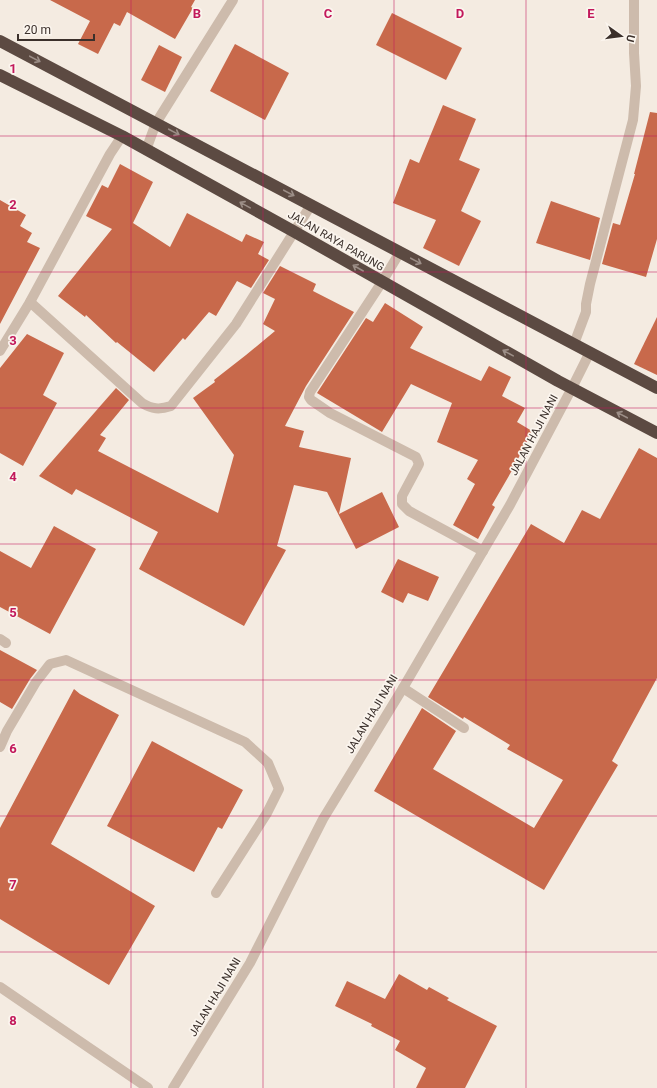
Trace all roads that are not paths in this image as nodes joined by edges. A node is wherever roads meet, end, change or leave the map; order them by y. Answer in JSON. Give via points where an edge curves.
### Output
{"nodes":[{"id":1,"x":233,"y":0,"type":"edge"},
{"id":2,"x":634,"y":0,"type":"edge"},
{"id":3,"x":0,"y":40,"type":"edge"},
{"id":4,"x":0,"y":75,"type":"edge"},
{"id":5,"x":156,"y":123,"type":"junction"},
{"id":6,"x":122,"y":136,"type":"junction"},
{"id":7,"x":146,"y":150,"type":"junction"},
{"id":8,"x":311,"y":205,"type":"junction"},
{"id":9,"x":293,"y":231,"type":"junction"},
{"id":10,"x":400,"y":252,"type":"junction"},
{"id":11,"x":382,"y":282,"type":"junction"},
{"id":12,"x":30,"y":302,"type":"junction"},
{"id":13,"x":574,"y":344,"type":"junction"},
{"id":14,"x":0,"y":351,"type":"edge"},
{"id":15,"x":590,"y":352,"type":"junction"},
{"id":16,"x":572,"y":388,"type":"junction"},
{"id":17,"x":657,"y":388,"type":"edge"},
{"id":18,"x":657,"y":433,"type":"edge"},
{"id":19,"x":482,"y":551,"type":"junction"},
{"id":20,"x":403,"y":688,"type":"junction"},
{"id":21,"x":464,"y":728,"type":"dead end"},
{"id":22,"x":0,"y":747,"type":"edge"},
{"id":23,"x":216,"y":893,"type":"dead end"},
{"id":24,"x":0,"y":987,"type":"edge"},
{"id":25,"x":148,"y":1088,"type":"edge"},
{"id":26,"x":173,"y":1088,"type":"edge"}],
"edges":[{"from":1,"to":5,"type":"street"},
{"from":2,"to":13,"type":"street","via":[[636,86],[633,120],[590,284],[586,312]]},
{"from":3,"to":5,"type":"highway","name":"JALAN RAYA PARUNG","one_way":true},
{"from":4,"to":6,"type":"highway","name":"JALAN RAYA PARUNG"},
{"from":5,"to":7,"type":"street"},
{"from":5,"to":8,"type":"highway","name":"JALAN RAYA PARUNG","one_way":true},
{"from":6,"to":7,"type":"highway","name":"JALAN RAYA PARUNG"},
{"from":6,"to":12,"type":"street"},
{"from":9,"to":7,"type":"highway","name":"JALAN RAYA PARUNG","one_way":true},
{"from":8,"to":9,"type":"street"},
{"from":8,"to":10,"type":"highway","name":"JALAN RAYA PARUNG"},
{"from":11,"to":9,"type":"highway","name":"JALAN RAYA PARUNG","one_way":true},
{"from":9,"to":12,"type":"street","via":[[236,324],[171,406],[162,409],[150,408],[142,403]]},
{"from":10,"to":11,"type":"street"},
{"from":10,"to":13,"type":"highway","name":"JALAN RAYA PARUNG","one_way":true},
{"from":16,"to":11,"type":"highway","name":"JALAN RAYA PARUNG","one_way":true},
{"from":11,"to":19,"type":"street","via":[[309,397],[330,413],[416,457],[418,468],[402,496],[402,504],[409,511]]},
{"from":12,"to":14,"type":"street"},
{"from":13,"to":15,"type":"highway","name":"JALAN RAYA PARUNG"},
{"from":15,"to":16,"type":"street","name":"JALAN HAJI NANI"},
{"from":15,"to":17,"type":"highway","name":"JALAN RAYA PARUNG"},
{"from":18,"to":16,"type":"highway","name":"JALAN RAYA PARUNG","one_way":true},
{"from":16,"to":19,"type":"street","name":"JALAN HAJI NANI","via":[[510,505]]},
{"from":19,"to":20,"type":"street","name":"JALAN HAJI NANI"},
{"from":20,"to":21,"type":"street"},
{"from":20,"to":26,"type":"street","name":"JALAN HAJI NANI","via":[[323,819],[250,963]]},
{"from":22,"to":23,"type":"street","via":[[36,682],[50,664],[66,660],[245,742],[268,762],[279,789],[267,813]]},
{"from":24,"to":25,"type":"street"}]}
